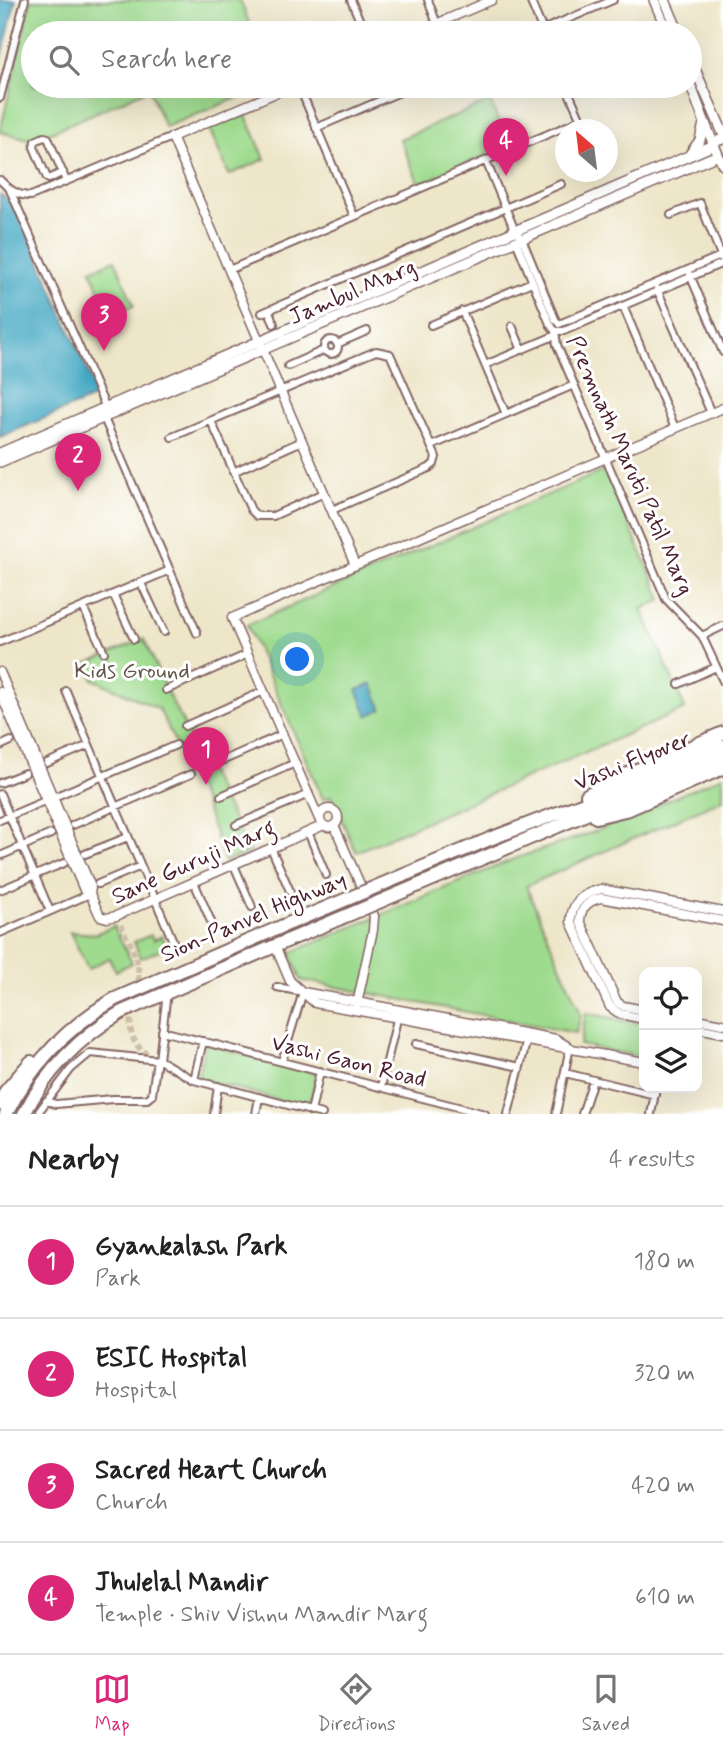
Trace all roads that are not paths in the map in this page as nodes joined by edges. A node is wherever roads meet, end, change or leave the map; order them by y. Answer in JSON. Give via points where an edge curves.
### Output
{"nodes":[{"id":1,"x":25,"y":0,"type":"edge"},
{"id":2,"x":351,"y":0,"type":"edge"},
{"id":3,"x":428,"y":0,"type":"edge"},
{"id":4,"x":492,"y":0,"type":"edge"},
{"id":5,"x":530,"y":0,"type":"edge"},
{"id":6,"x":613,"y":0,"type":"edge"},
{"id":7,"x":654,"y":0,"type":"edge"},
{"id":8,"x":665,"y":0,"type":"edge"},
{"id":9,"x":360,"y":21,"type":"edge"},
{"id":10,"x":436,"y":21,"type":"edge"},
{"id":11,"x":444,"y":21,"type":"edge"},
{"id":12,"x":537,"y":21,"type":"edge"},
{"id":13,"x":566,"y":21,"type":"edge"},
{"id":14,"x":663,"y":21,"type":"edge"},
{"id":15,"x":674,"y":21,"type":"edge"},
{"id":16,"x":702,"y":95,"type":"edge"},
{"id":17,"x":0,"y":98,"type":"edge"},
{"id":18,"x":264,"y":98,"type":"edge"},
{"id":19,"x":304,"y":98,"type":"edge"},
{"id":20,"x":386,"y":98,"type":"edge"},
{"id":21,"x":571,"y":98,"type":"edge"},
{"id":22,"x":698,"y":98,"type":"edge"},
{"id":23,"x":709,"y":117,"type":"junction"},
{"id":24,"x":723,"y":121,"type":"edge"},
{"id":25,"x":317,"y":128,"type":"junction"},
{"id":26,"x":723,"y":133,"type":"edge"},
{"id":27,"x":172,"y":137,"type":"junction"},
{"id":28,"x":723,"y":139,"type":"edge"},
{"id":29,"x":714,"y":145,"type":"junction"},
{"id":30,"x":686,"y":157,"type":"junction"},
{"id":31,"x":721,"y":159,"type":"edge"},
{"id":32,"x":486,"y":161,"type":"junction"},
{"id":33,"x":690,"y":167,"type":"junction"},
{"id":34,"x":723,"y":171,"type":"edge"},
{"id":35,"x":63,"y":172,"type":"junction"},
{"id":36,"x":0,"y":180,"type":"edge"},
{"id":37,"x":66,"y":181,"type":"junction"},
{"id":38,"x":561,"y":184,"type":"dead end"},
{"id":39,"x":10,"y":190,"type":"junction"},
{"id":40,"x":505,"y":207,"type":"junction"},
{"id":41,"x":671,"y":215,"type":"dead end"},
{"id":42,"x":354,"y":216,"type":"junction"},
{"id":43,"x":518,"y":237,"type":"junction"},
{"id":44,"x":723,"y":258,"type":"edge"},
{"id":45,"x":229,"y":270,"type":"junction"},
{"id":46,"x":689,"y":274,"type":"junction"},
{"id":47,"x":532,"y":282,"type":"junction"},
{"id":48,"x":657,"y":288,"type":"junction"},
{"id":49,"x":627,"y":301,"type":"junction"},
{"id":50,"x":462,"y":312,"type":"junction"},
{"id":51,"x":274,"y":324,"type":"dead end"},
{"id":52,"x":559,"y":324,"type":"junction"},
{"id":53,"x":431,"y":325,"type":"dead end"},
{"id":54,"x":512,"y":326,"type":"dead end"},
{"id":55,"x":367,"y":331,"type":"dead end"},
{"id":56,"x":555,"y":333,"type":"junction"},
{"id":57,"x":337,"y":344,"type":"junction"},
{"id":58,"x":261,"y":345,"type":"junction"},
{"id":59,"x":722,"y":348,"type":"edge"},
{"id":60,"x":324,"y":350,"type":"junction"},
{"id":61,"x":522,"y":350,"type":"junction"},
{"id":62,"x":334,"y":354,"type":"junction"},
{"id":63,"x":485,"y":365,"type":"junction"},
{"id":64,"x":288,"y":366,"type":"dead end"},
{"id":65,"x":339,"y":366,"type":"junction"},
{"id":66,"x":575,"y":385,"type":"junction"},
{"id":67,"x":281,"y":391,"type":"junction"},
{"id":68,"x":723,"y":408,"type":"edge"},
{"id":69,"x":103,"y":412,"type":"junction"},
{"id":70,"x":711,"y":413,"type":"junction"},
{"id":71,"x":506,"y":414,"type":"junction"},
{"id":72,"x":211,"y":421,"type":"junction"},
{"id":73,"x":675,"y":428,"type":"junction"},
{"id":74,"x":172,"y":437,"type":"dead end"},
{"id":75,"x":302,"y":442,"type":"junction"},
{"id":76,"x":431,"y":446,"type":"junction"},
{"id":77,"x":0,"y":453,"type":"edge"},
{"id":78,"x":606,"y":458,"type":"junction"},
{"id":79,"x":0,"y":462,"type":"edge"},
{"id":80,"x":233,"y":471,"type":"junction"},
{"id":81,"x":324,"y":493,"type":"junction"},
{"id":82,"x":332,"y":510,"type":"junction"},
{"id":83,"x":355,"y":565,"type":"junction"},
{"id":84,"x":170,"y":570,"type":"junction"},
{"id":85,"x":141,"y":583,"type":"junction"},
{"id":86,"x":113,"y":594,"type":"junction"},
{"id":87,"x":83,"y":607,"type":"junction"},
{"id":88,"x":723,"y":626,"type":"edge"},
{"id":89,"x":164,"y":632,"type":"dead end"},
{"id":90,"x":197,"y":633,"type":"dead end"},
{"id":91,"x":702,"y":636,"type":"junction"},
{"id":92,"x":134,"y":639,"type":"dead end"},
{"id":93,"x":0,"y":642,"type":"edge"},
{"id":94,"x":104,"y":652,"type":"dead end"},
{"id":95,"x":248,"y":653,"type":"junction"},
{"id":96,"x":716,"y":667,"type":"junction"},
{"id":97,"x":0,"y":673,"type":"edge"},
{"id":98,"x":723,"y":681,"type":"edge"},
{"id":99,"x":679,"y":684,"type":"dead end"},
{"id":100,"x":166,"y":690,"type":"dead end"},
{"id":101,"x":66,"y":691,"type":"dead end"},
{"id":102,"x":264,"y":691,"type":"junction"},
{"id":103,"x":0,"y":692,"type":"edge"},
{"id":104,"x":185,"y":726,"type":"dead end"},
{"id":105,"x":723,"y":733,"type":"edge"},
{"id":106,"x":283,"y":734,"type":"junction"},
{"id":107,"x":11,"y":741,"type":"dead end"},
{"id":108,"x":176,"y":745,"type":"dead end"},
{"id":109,"x":0,"y":746,"type":"edge"},
{"id":110,"x":89,"y":746,"type":"junction"},
{"id":111,"x":723,"y":746,"type":"edge"},
{"id":112,"x":723,"y":756,"type":"edge"},
{"id":113,"x":47,"y":763,"type":"dead end"},
{"id":114,"x":295,"y":763,"type":"junction"},
{"id":115,"x":206,"y":768,"type":"dead end"},
{"id":116,"x":723,"y":768,"type":"edge"},
{"id":117,"x":25,"y":773,"type":"dead end"},
{"id":118,"x":191,"y":774,"type":"dead end"},
{"id":119,"x":102,"y":777,"type":"junction"},
{"id":120,"x":0,"y":783,"type":"edge"},
{"id":121,"x":623,"y":793,"type":"junction"},
{"id":122,"x":0,"y":794,"type":"edge"},
{"id":123,"x":309,"y":794,"type":"junction"},
{"id":124,"x":221,"y":796,"type":"dead end"},
{"id":125,"x":49,"y":799,"type":"junction"},
{"id":126,"x":116,"y":807,"type":"junction"},
{"id":127,"x":332,"y":810,"type":"junction"},
{"id":128,"x":556,"y":812,"type":"junction"},
{"id":129,"x":9,"y":816,"type":"junction"},
{"id":130,"x":0,"y":820,"type":"edge"},
{"id":131,"x":322,"y":823,"type":"junction"},
{"id":132,"x":73,"y":825,"type":"dead end"},
{"id":133,"x":236,"y":825,"type":"dead end"},
{"id":134,"x":334,"y":825,"type":"junction"},
{"id":135,"x":562,"y":826,"type":"junction"},
{"id":136,"x":308,"y":832,"type":"junction"},
{"id":137,"x":51,"y":834,"type":"dead end"},
{"id":138,"x":128,"y":836,"type":"junction"},
{"id":139,"x":22,"y":846,"type":"junction"},
{"id":140,"x":271,"y":848,"type":"junction"},
{"id":141,"x":85,"y":854,"type":"dead end"},
{"id":142,"x":0,"y":856,"type":"edge"},
{"id":143,"x":64,"y":863,"type":"dead end"},
{"id":144,"x":234,"y":864,"type":"junction"},
{"id":145,"x":141,"y":866,"type":"junction"},
{"id":146,"x":34,"y":876,"type":"junction"},
{"id":147,"x":326,"y":876,"type":"dead end"},
{"id":148,"x":194,"y":882,"type":"junction"},
{"id":149,"x":98,"y":884,"type":"dead end"},
{"id":150,"x":0,"y":890,"type":"edge"},
{"id":151,"x":290,"y":891,"type":"dead end"},
{"id":152,"x":90,"y":894,"type":"junction"},
{"id":153,"x":155,"y":899,"type":"junction"},
{"id":154,"x":252,"y":907,"type":"dead end"},
{"id":155,"x":50,"y":911,"type":"junction"},
{"id":156,"x":723,"y":912,"type":"edge"},
{"id":157,"x":723,"y":920,"type":"edge"},
{"id":158,"x":212,"y":924,"type":"dead end"},
{"id":159,"x":0,"y":933,"type":"edge"},
{"id":160,"x":173,"y":941,"type":"dead end"},
{"id":161,"x":275,"y":946,"type":"junction"},
{"id":162,"x":277,"y":987,"type":"dead end"},
{"id":163,"x":167,"y":992,"type":"junction"},
{"id":164,"x":303,"y":992,"type":"junction"},
{"id":165,"x":356,"y":1006,"type":"junction"},
{"id":166,"x":639,"y":1009,"type":"edge"},
{"id":167,"x":399,"y":1014,"type":"junction"},
{"id":168,"x":639,"y":1018,"type":"edge"},
{"id":169,"x":702,"y":1020,"type":"edge"},
{"id":170,"x":723,"y":1024,"type":"edge"},
{"id":171,"x":702,"y":1029,"type":"edge"},
{"id":172,"x":70,"y":1030,"type":"junction"},
{"id":173,"x":162,"y":1031,"type":"junction"},
{"id":174,"x":723,"y":1033,"type":"edge"},
{"id":175,"x":527,"y":1038,"type":"junction"},
{"id":176,"x":203,"y":1041,"type":"junction"},
{"id":177,"x":79,"y":1042,"type":"junction"},
{"id":178,"x":416,"y":1044,"type":"dead end"},
{"id":179,"x":570,"y":1047,"type":"junction"},
{"id":180,"x":96,"y":1052,"type":"junction"},
{"id":181,"x":148,"y":1054,"type":"tunnel mouth"},
{"id":182,"x":158,"y":1060,"type":"junction"},
{"id":183,"x":639,"y":1061,"type":"edge"},
{"id":184,"x":282,"y":1062,"type":"junction"},
{"id":185,"x":520,"y":1067,"type":"junction"},
{"id":186,"x":320,"y":1071,"type":"junction"},
{"id":187,"x":565,"y":1073,"type":"junction"},
{"id":188,"x":194,"y":1080,"type":"junction"},
{"id":189,"x":593,"y":1080,"type":"junction"},
{"id":190,"x":218,"y":1086,"type":"junction"},
{"id":191,"x":381,"y":1087,"type":"junction"},
{"id":192,"x":639,"y":1089,"type":"edge"},
{"id":193,"x":655,"y":1093,"type":"edge"},
{"id":194,"x":260,"y":1097,"type":"junction"},
{"id":195,"x":46,"y":1101,"type":"junction"},
{"id":196,"x":0,"y":1104,"type":"edge"},
{"id":197,"x":449,"y":1104,"type":"junction"},
{"id":198,"x":40,"y":1110,"type":"dead end"},
{"id":199,"x":311,"y":1113,"type":"edge"},
{"id":200,"x":6,"y":1114,"type":"edge"},
{"id":201,"x":24,"y":1114,"type":"edge"},
{"id":202,"x":214,"y":1114,"type":"edge"},
{"id":203,"x":256,"y":1114,"type":"edge"},
{"id":204,"x":322,"y":1114,"type":"edge"},
{"id":205,"x":447,"y":1114,"type":"edge"},
{"id":206,"x":485,"y":1114,"type":"edge"},
{"id":207,"x":508,"y":1114,"type":"edge"},
{"id":208,"x":556,"y":1114,"type":"edge"},
{"id":209,"x":582,"y":1114,"type":"edge"},
{"id":210,"x":651,"y":1114,"type":"edge"}],
"edges":[{"from":1,"to":17,"type":"street"},
{"from":2,"to":9,"type":"street"},
{"from":3,"to":10,"type":"street"},
{"from":4,"to":11,"type":"street"},
{"from":5,"to":12,"type":"street"},
{"from":6,"to":13,"type":"street"},
{"from":7,"to":14,"type":"main road"},
{"from":8,"to":15,"type":"main road"},
{"from":16,"to":23,"type":"main road"},
{"from":18,"to":27,"type":"street"},
{"from":19,"to":25,"type":"street"},
{"from":20,"to":25,"type":"street"},
{"from":21,"to":32,"type":"street","via":[[581,120]]},
{"from":22,"to":23,"type":"main road"},
{"from":23,"to":24,"type":"main road"},
{"from":23,"to":26,"type":"main road"},
{"from":23,"to":29,"type":"main road"},
{"from":23,"to":30,"type":"main road","via":[[700,140]]},
{"from":25,"to":42,"type":"street"},
{"from":27,"to":37,"type":"street"},
{"from":27,"to":45,"type":"street"},
{"from":28,"to":29,"type":"main road","name":"Jambul Marg"},
{"from":29,"to":30,"type":"main road","name":"Jambul Marg"},
{"from":29,"to":31,"type":"main road"},
{"from":30,"to":43,"type":"main road","name":"Jambul Marg"},
{"from":31,"to":33,"type":"main road","name":"Jambul Marg"},
{"from":32,"to":40,"type":"street"},
{"from":32,"to":42,"type":"street"},
{"from":33,"to":34,"type":"main road","via":[[711,164]]},
{"from":33,"to":43,"type":"main road","name":"Jambul Marg"},
{"from":35,"to":35,"type":"street","via":[[47,136],[36,141],[34,147],[47,178]]},
{"from":35,"to":37,"type":"street"},
{"from":36,"to":39,"type":"street"},
{"from":37,"to":39,"type":"street","via":[[31,196]]},
{"from":38,"to":40,"type":"street"},
{"from":39,"to":69,"type":"street"},
{"from":40,"to":43,"type":"street"},
{"from":40,"to":51,"type":"street","via":[[266,312]]},
{"from":41,"to":44,"type":"street","via":[[700,203]]},
{"from":42,"to":45,"type":"street"},
{"from":43,"to":47,"type":"street","name":"Premnath Maruti Patil Marg"},
{"from":43,"to":52,"type":"street","name":"Premnath Maruti Patil Marg"},
{"from":43,"to":58,"type":"main road","name":"Jambul Marg"},
{"from":44,"to":46,"type":"street"},
{"from":45,"to":58,"type":"street"},
{"from":46,"to":48,"type":"street"},
{"from":46,"to":59,"type":"street"},
{"from":47,"to":50,"type":"street"},
{"from":47,"to":56,"type":"street","name":"Premnath Maruti Patil Marg"},
{"from":48,"to":49,"type":"street"},
{"from":48,"to":70,"type":"street"},
{"from":49,"to":52,"type":"street"},
{"from":49,"to":56,"type":"street"},
{"from":49,"to":73,"type":"street"},
{"from":50,"to":53,"type":"street"},
{"from":50,"to":63,"type":"street"},
{"from":52,"to":56,"type":"street","name":"Premnath Maruti Patil Marg"},
{"from":54,"to":61,"type":"street"},
{"from":55,"to":57,"type":"street"},
{"from":56,"to":61,"type":"street"},
{"from":56,"to":66,"type":"street","name":"Premnath Maruti Patil Marg"},
{"from":57,"to":60,"type":"street","via":[[327,337]]},
{"from":57,"to":62,"type":"street"},
{"from":58,"to":67,"type":"street"},
{"from":58,"to":69,"type":"main road","name":"Jambul Marg"},
{"from":60,"to":62,"type":"street"},
{"from":60,"to":64,"type":"street"},
{"from":61,"to":63,"type":"street"},
{"from":62,"to":65,"type":"street"},
{"from":63,"to":71,"type":"street"},
{"from":65,"to":67,"type":"street"},
{"from":65,"to":76,"type":"street","via":[[376,351],[390,354]]},
{"from":66,"to":71,"type":"street"},
{"from":66,"to":78,"type":"street","name":"Premnath Maruti Patil Marg"},
{"from":67,"to":72,"type":"street"},
{"from":67,"to":75,"type":"street"},
{"from":68,"to":70,"type":"street"},
{"from":69,"to":77,"type":"main road","name":"Jambul Marg"},
{"from":69,"to":79,"type":"main road","name":"Jambul Marg"},
{"from":69,"to":84,"type":"street"},
{"from":70,"to":73,"type":"street"},
{"from":71,"to":76,"type":"street"},
{"from":72,"to":74,"type":"street"},
{"from":72,"to":80,"type":"street"},
{"from":73,"to":78,"type":"street"},
{"from":75,"to":80,"type":"street"},
{"from":75,"to":81,"type":"street"},
{"from":76,"to":82,"type":"street","via":[[436,457],[429,468]]},
{"from":78,"to":83,"type":"street"},
{"from":78,"to":91,"type":"street","name":"Premnath Maruti Patil Marg","via":[[666,599]]},
{"from":80,"to":81,"type":"street","via":[[257,516],[272,516]]},
{"from":81,"to":82,"type":"street"},
{"from":82,"to":83,"type":"street"},
{"from":83,"to":95,"type":"street","via":[[232,618]]},
{"from":84,"to":85,"type":"street"},
{"from":84,"to":90,"type":"street"},
{"from":85,"to":86,"type":"street"},
{"from":85,"to":89,"type":"street"},
{"from":86,"to":87,"type":"street"},
{"from":86,"to":92,"type":"street"},
{"from":87,"to":93,"type":"street"},
{"from":87,"to":94,"type":"street"},
{"from":88,"to":91,"type":"street"},
{"from":91,"to":96,"type":"street","name":"Premnath Maruti Patil Marg"},
{"from":95,"to":100,"type":"street"},
{"from":95,"to":102,"type":"street"},
{"from":96,"to":98,"type":"street","name":"Premnath Maruti Patil Marg"},
{"from":96,"to":99,"type":"street"},
{"from":97,"to":125,"type":"street","name":"Sane Guruji Marg"},
{"from":101,"to":110,"type":"street"},
{"from":102,"to":104,"type":"street"},
{"from":102,"to":106,"type":"street"},
{"from":103,"to":125,"type":"street","name":"Sane Guruji Marg"},
{"from":105,"to":128,"type":"highway","via":[[616,779]]},
{"from":106,"to":114,"type":"street"},
{"from":106,"to":115,"type":"street"},
{"from":107,"to":109,"type":"street"},
{"from":108,"to":119,"type":"street"},
{"from":110,"to":113,"type":"street"},
{"from":110,"to":119,"type":"street"},
{"from":111,"to":121,"type":"highway","name":"Vashi Flyover"},
{"from":112,"to":121,"type":"highway","name":"Vashi Flyover"},
{"from":114,"to":123,"type":"street"},
{"from":114,"to":124,"type":"street"},
{"from":116,"to":135,"type":"highway","via":[[629,809]]},
{"from":117,"to":120,"type":"street"},
{"from":118,"to":126,"type":"street"},
{"from":119,"to":125,"type":"street"},
{"from":119,"to":126,"type":"street"},
{"from":121,"to":128,"type":"highway","name":"Vashi Flyover"},
{"from":121,"to":135,"type":"highway","name":"Vashi Flyover"},
{"from":122,"to":129,"type":"street"},
{"from":123,"to":127,"type":"street"},
{"from":123,"to":131,"type":"street"},
{"from":123,"to":133,"type":"street"},
{"from":125,"to":129,"type":"street"},
{"from":125,"to":152,"type":"street","name":"Sane Guruji Marg","via":[[84,890]]},
{"from":126,"to":132,"type":"street"},
{"from":126,"to":138,"type":"street"},
{"from":127,"to":131,"type":"street","via":[[322,813]]},
{"from":127,"to":134,"type":"street","via":[[337,817]]},
{"from":128,"to":172,"type":"highway","name":"Sion-Panvel Highway","bridge":true,"via":[[115,999]]},
{"from":129,"to":130,"type":"street"},
{"from":129,"to":139,"type":"street"},
{"from":131,"to":134,"type":"street"},
{"from":131,"to":136,"type":"street","name":"Sane Guruji Marg"},
{"from":134,"to":165,"type":"street","via":[[373,916]]},
{"from":135,"to":161,"type":"highway","name":"Sion-Panvel Highway","bridge":true},
{"from":136,"to":140,"type":"street","name":"Sane Guruji Marg"},
{"from":136,"to":147,"type":"street"},
{"from":137,"to":139,"type":"street"},
{"from":138,"to":141,"type":"street"},
{"from":138,"to":145,"type":"street"},
{"from":139,"to":142,"type":"street"},
{"from":139,"to":146,"type":"street"},
{"from":140,"to":144,"type":"street","name":"Sane Guruji Marg"},
{"from":140,"to":151,"type":"street"},
{"from":143,"to":146,"type":"street"},
{"from":144,"to":148,"type":"street","name":"Sane Guruji Marg"},
{"from":144,"to":154,"type":"street"},
{"from":145,"to":149,"type":"street"},
{"from":145,"to":153,"type":"street"},
{"from":146,"to":150,"type":"street"},
{"from":146,"to":155,"type":"street"},
{"from":148,"to":153,"type":"street","name":"Sane Guruji Marg"},
{"from":148,"to":158,"type":"street"},
{"from":152,"to":153,"type":"street","name":"Sane Guruji Marg","via":[[100,916],[118,920]]},
{"from":152,"to":155,"type":"street"},
{"from":153,"to":160,"type":"street"},
{"from":155,"to":159,"type":"street"},
{"from":156,"to":168,"type":"street","via":[[601,889],[575,904],[572,922],[610,1007]]},
{"from":157,"to":166,"type":"street","via":[[601,898],[588,903],[580,921],[617,1002]]},
{"from":161,"to":163,"type":"highway","name":"Sion-Panvel Highway"},
{"from":161,"to":164,"type":"street","via":[[288,979]]},
{"from":162,"to":164,"type":"street"},
{"from":163,"to":173,"type":"street"},
{"from":163,"to":177,"type":"highway","name":"Sion-Panvel Highway","via":[[122,1012]]},
{"from":164,"to":165,"type":"street"},
{"from":164,"to":184,"type":"street"},
{"from":165,"to":167,"type":"street"},
{"from":167,"to":175,"type":"street"},
{"from":167,"to":191,"type":"street"},
{"from":169,"to":170,"type":"street"},
{"from":171,"to":174,"type":"street"},
{"from":172,"to":196,"type":"highway","via":[[18,1076]]},
{"from":172,"to":200,"type":"highway","name":"Sion-Panvel Highway","via":[[33,1070]]},
{"from":173,"to":176,"type":"street","name":"Vashi Gaon Road"},
{"from":173,"to":182,"type":"street"},
{"from":175,"to":179,"type":"street","via":[[555,1039]]},
{"from":175,"to":185,"type":"street"},
{"from":176,"to":184,"type":"street","name":"Vashi Gaon Road"},
{"from":176,"to":188,"type":"street"},
{"from":177,"to":180,"type":"street"},
{"from":177,"to":201,"type":"highway","name":"Sion-Panvel Highway","via":[[45,1080]]},
{"from":178,"to":185,"type":"street"},
{"from":179,"to":183,"type":"street"},
{"from":179,"to":187,"type":"street"},
{"from":180,"to":182,"type":"street"},
{"from":180,"to":195,"type":"street","via":[[85,1055]]},
{"from":181,"to":182,"type":"street"},
{"from":182,"to":188,"type":"street"},
{"from":182,"to":195,"type":"street","via":[[152,1095],[147,1099]]},
{"from":184,"to":186,"type":"street","name":"Vashi Gaon Road"},
{"from":185,"to":207,"type":"street"},
{"from":186,"to":191,"type":"street","name":"Vashi Gaon Road"},
{"from":186,"to":199,"type":"street"},
{"from":187,"to":189,"type":"street"},
{"from":187,"to":208,"type":"street"},
{"from":188,"to":190,"type":"street"},
{"from":189,"to":192,"type":"street"},
{"from":189,"to":209,"type":"street"},
{"from":190,"to":194,"type":"street"},
{"from":190,"to":202,"type":"street"},
{"from":191,"to":197,"type":"street","name":"Vashi Gaon Road"},
{"from":193,"to":210,"type":"street"},
{"from":194,"to":199,"type":"street"},
{"from":194,"to":203,"type":"street"},
{"from":195,"to":198,"type":"street"},
{"from":197,"to":205,"type":"street"},
{"from":197,"to":206,"type":"street","name":"Vashi Gaon Road"},
{"from":199,"to":204,"type":"street"}]}
